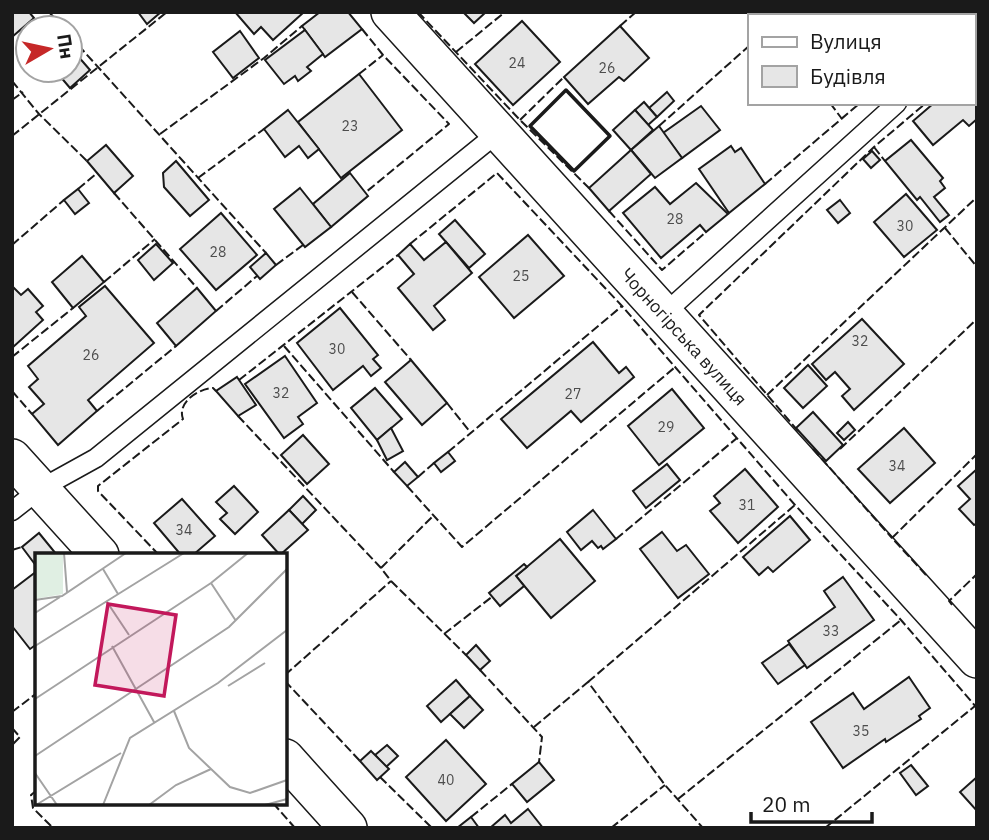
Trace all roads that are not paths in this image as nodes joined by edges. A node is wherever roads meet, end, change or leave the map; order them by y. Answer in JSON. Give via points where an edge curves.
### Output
{"nodes":[{"id":1,"x":390,"y":12,"type":"edge"},
{"id":2,"x":895,"y":105,"type":"edge"},
{"id":3,"x":500,"y":131,"type":"junction"},
{"id":4,"x":665,"y":313,"type":"junction"},
{"id":5,"x":12,"y":458,"type":"edge"},
{"id":6,"x":26,"y":500,"type":"edge"},
{"id":7,"x":97,"y":553,"type":"edge"},
{"id":8,"x":977,"y":659,"type":"edge"},
{"id":9,"x":287,"y":760,"type":"edge"},
{"id":10,"x":348,"y":828,"type":"edge"}],
"edges":[{"from":1,"to":3,"type":"street","name":"Чорногірська вулиця"},
{"from":2,"to":4,"type":"lane"},
{"from":3,"to":4,"type":"street","name":"Чорногірська вулиця"},
{"from":3,"to":6,"type":"lane","via":[[96,457]]},
{"from":4,"to":8,"type":"street","name":"Чорногірська вулиця"},
{"from":5,"to":6,"type":"street"},
{"from":6,"to":7,"type":"street"},
{"from":9,"to":10,"type":"street"}]}
